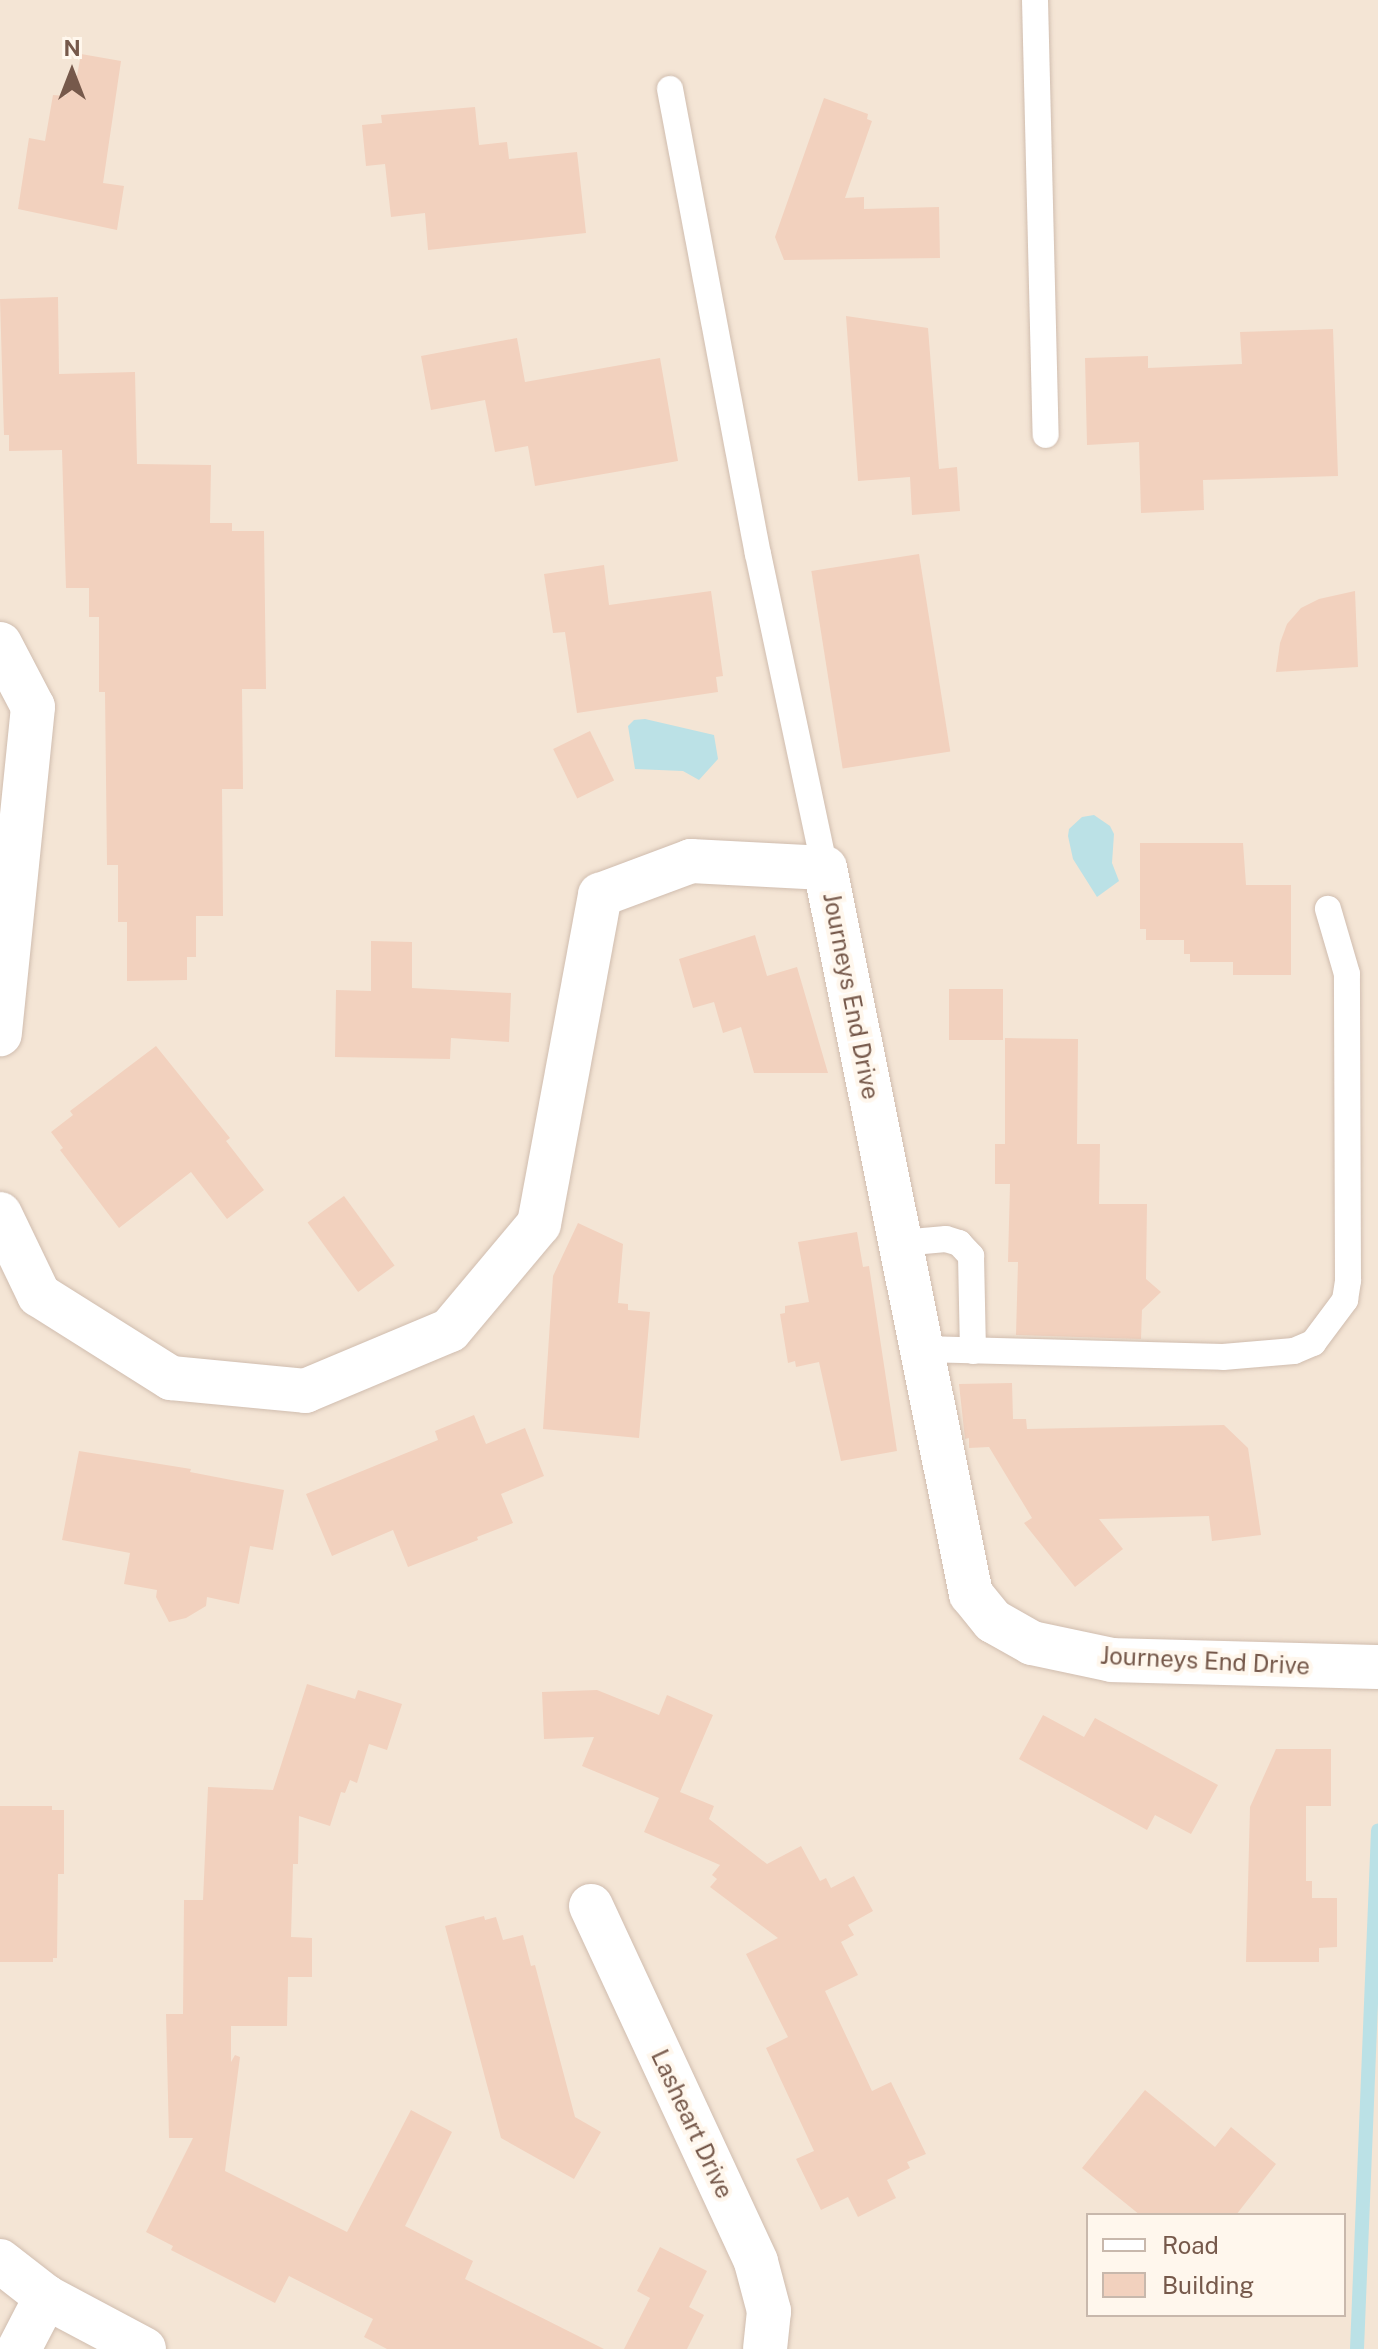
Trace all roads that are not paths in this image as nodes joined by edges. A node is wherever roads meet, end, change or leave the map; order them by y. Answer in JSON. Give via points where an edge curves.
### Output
{"nodes":[{"id":1,"x":1035,"y":0,"type":"edge"},
{"id":2,"x":670,"y":89,"type":"dead end"},
{"id":3,"x":1046,"y":435,"type":"dead end"},
{"id":4,"x":0,"y":644,"type":"edge"},
{"id":5,"x":825,"y":868,"type":"junction"},
{"id":6,"x":1328,"y":909,"type":"dead end"},
{"id":7,"x":0,"y":1034,"type":"edge"},
{"id":8,"x":0,"y":1214,"type":"edge"},
{"id":9,"x":901,"y":1243,"type":"junction"},
{"id":10,"x":922,"y":1349,"type":"junction"},
{"id":11,"x":973,"y":1351,"type":"junction"},
{"id":12,"x":1378,"y":1667,"type":"edge"},
{"id":13,"x":591,"y":1906,"type":"dead end"},
{"id":14,"x":0,"y":2261,"type":"edge"},
{"id":15,"x":46,"y":2297,"type":"junction"},
{"id":16,"x":19,"y":2349,"type":"edge"},
{"id":17,"x":144,"y":2349,"type":"edge"},
{"id":18,"x":765,"y":2349,"type":"edge"}],
"edges":[{"from":1,"to":3,"type":"lane"},
{"from":2,"to":5,"type":"lane","via":[[758,554]]},
{"from":4,"to":7,"type":"street","via":[[33,707]]},
{"from":5,"to":8,"type":"street","name":"Journeys End Drive","via":[[691,861],[600,895],[539,1224],[450,1330],[320,1385],[305,1391],[171,1378],[39,1295]]},
{"from":5,"to":9,"type":"street","name":"Journeys End Drive"},
{"from":6,"to":11,"type":"lane","via":[[1347,974],[1349,1040],[1348,1280],[1345,1300],[1331,1322],[1313,1343],[1260,1355]]},
{"from":9,"to":10,"type":"street","name":"Journeys End Drive"},
{"from":9,"to":11,"type":"lane","via":[[946,1239],[959,1243],[971,1256]]},
{"from":10,"to":11,"type":"lane"},
{"from":10,"to":12,"type":"street","name":"Journeys End Drive","via":[[971,1594],[993,1621],[1032,1643],[1112,1660]]},
{"from":13,"to":18,"type":"street","name":"Lasheart Drive","via":[[756,2262],[769,2311]]},
{"from":14,"to":15,"type":"street"},
{"from":15,"to":16,"type":"street"},
{"from":15,"to":17,"type":"street"}]}
